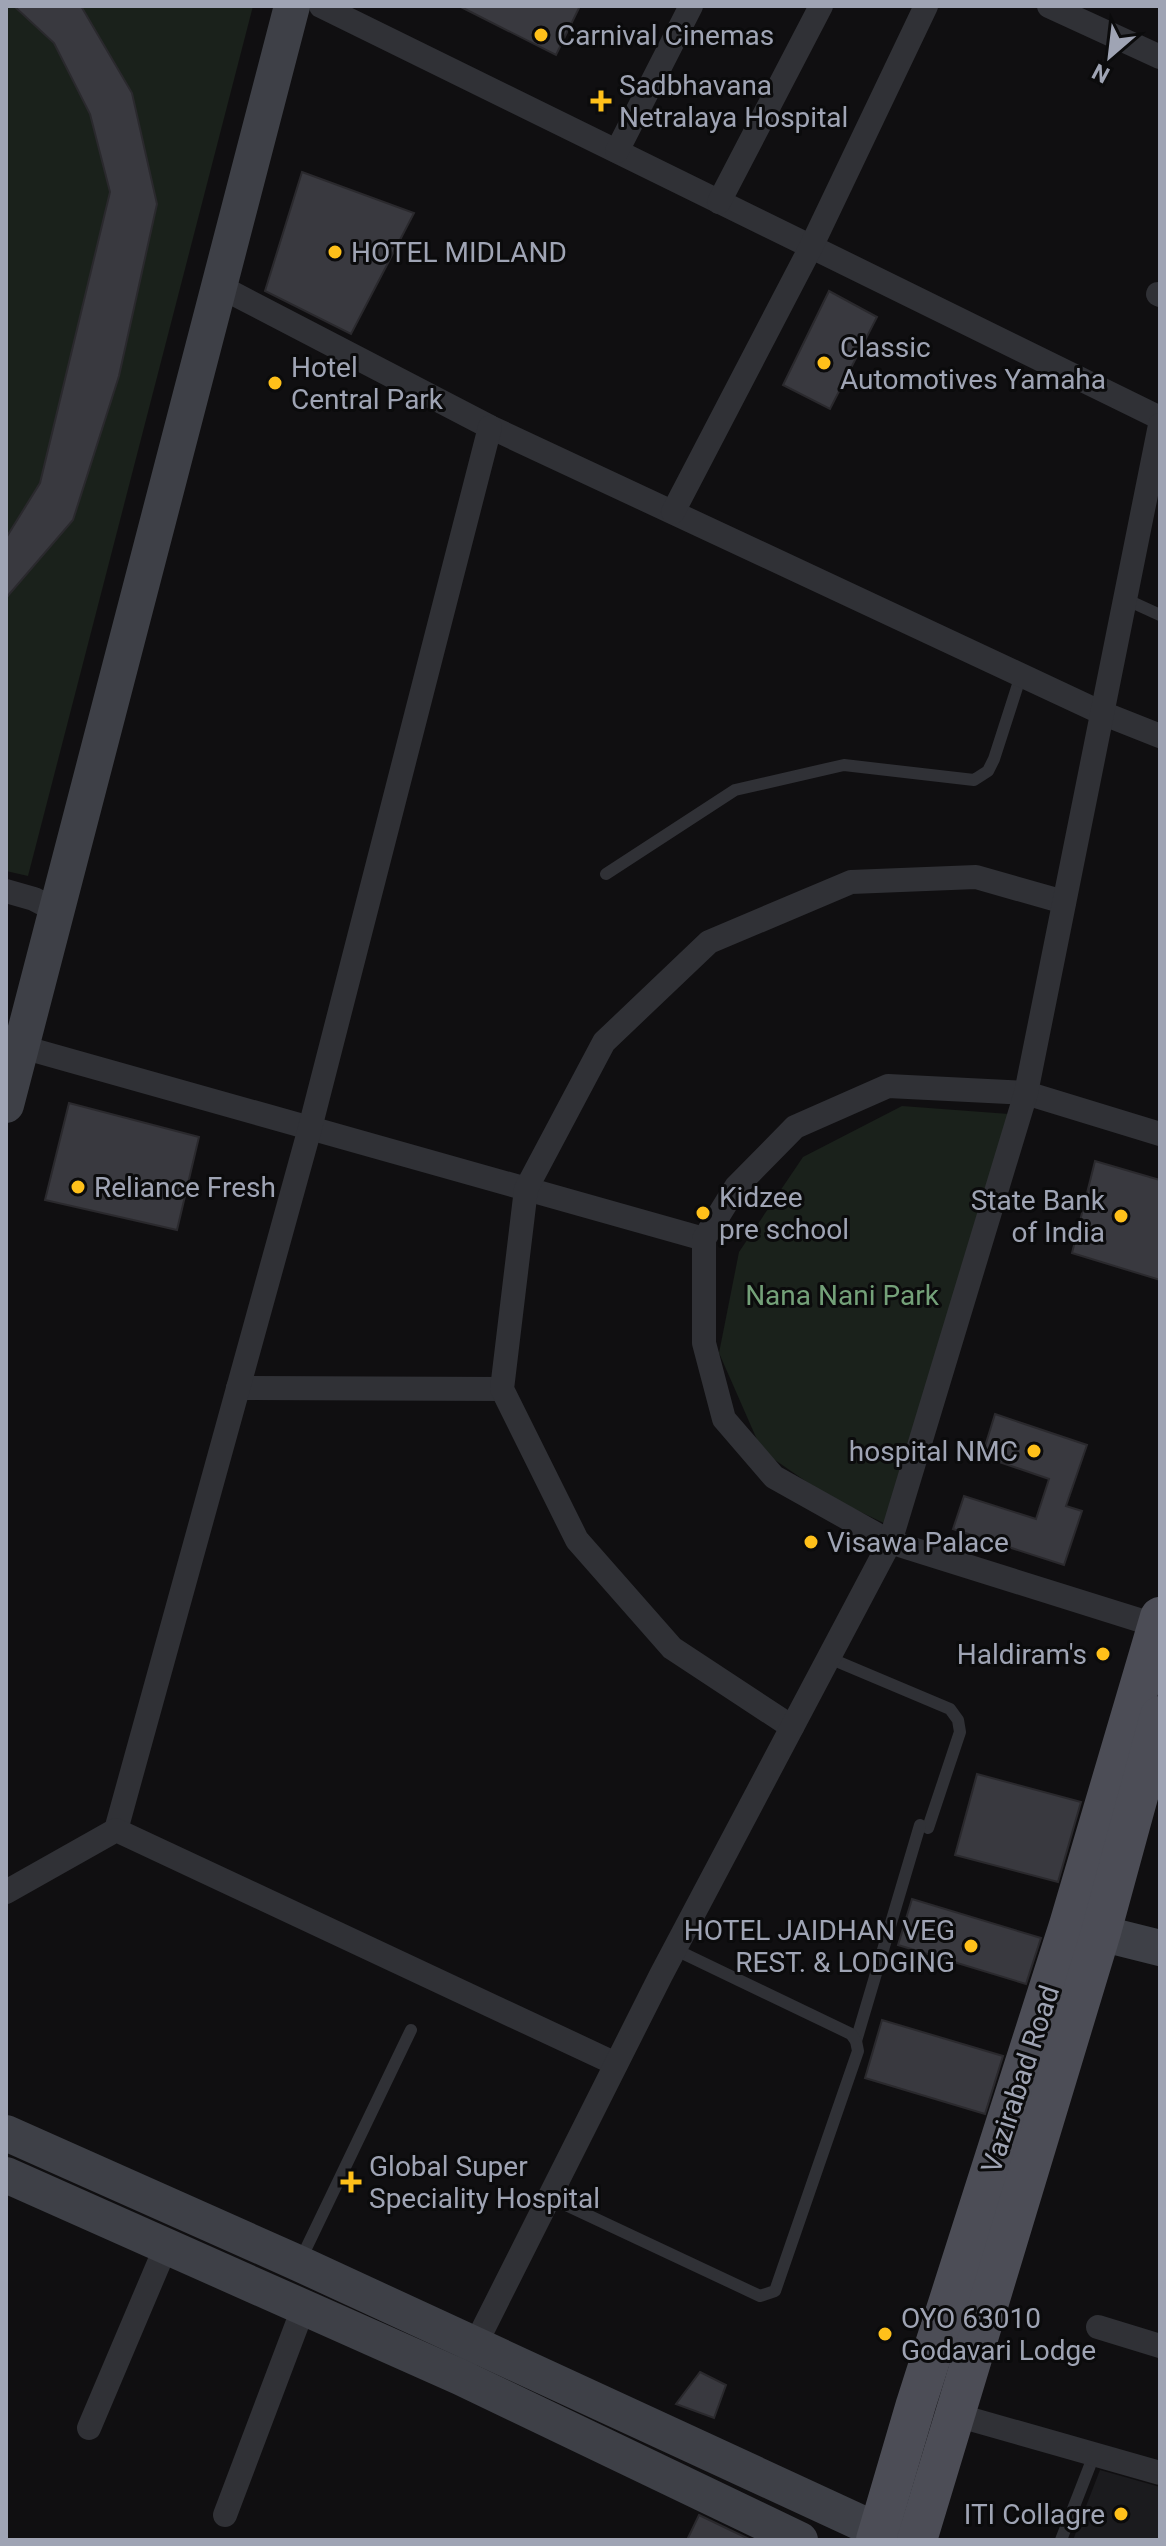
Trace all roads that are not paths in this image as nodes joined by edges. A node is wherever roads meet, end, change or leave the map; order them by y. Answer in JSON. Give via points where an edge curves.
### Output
{"nodes":[{"id":1,"x":292,"y":6,"type":"edge"},
{"id":2,"x":321,"y":6,"type":"edge"},
{"id":3,"x":691,"y":6,"type":"edge"},
{"id":4,"x":821,"y":6,"type":"edge"},
{"id":5,"x":926,"y":6,"type":"edge"},
{"id":6,"x":1049,"y":6,"type":"edge"},
{"id":7,"x":1160,"y":57,"type":"edge"},
{"id":8,"x":617,"y":151,"type":"junction"},
{"id":9,"x":719,"y":202,"type":"junction"},
{"id":10,"x":811,"y":247,"type":"junction"},
{"id":11,"x":217,"y":285,"type":"junction"},
{"id":12,"x":1160,"y":418,"type":"edge"},
{"id":13,"x":1160,"y":425,"type":"edge"},
{"id":14,"x":490,"y":427,"type":"junction"},
{"id":15,"x":673,"y":512,"type":"junction"},
{"id":16,"x":1125,"y":599,"type":"junction"},
{"id":17,"x":1160,"y":615,"type":"edge"},
{"id":18,"x":1021,"y":675,"type":"junction"},
{"id":19,"x":1102,"y":713,"type":"junction"},
{"id":20,"x":1160,"y":736,"type":"edge"},
{"id":21,"x":606,"y":874,"type":"dead end"},
{"id":22,"x":6,"y":891,"type":"edge"},
{"id":23,"x":1064,"y":902,"type":"junction"},
{"id":24,"x":57,"y":911,"type":"junction"},
{"id":25,"x":22,"y":1047,"type":"junction"},
{"id":26,"x":1026,"y":1093,"type":"junction"},
{"id":27,"x":6,"y":1105,"type":"edge"},
{"id":28,"x":310,"y":1128,"type":"junction"},
{"id":29,"x":1160,"y":1134,"type":"edge"},
{"id":30,"x":526,"y":1189,"type":"junction"},
{"id":31,"x":704,"y":1239,"type":"junction"},
{"id":32,"x":238,"y":1388,"type":"junction"},
{"id":33,"x":502,"y":1389,"type":"junction"},
{"id":34,"x":890,"y":1542,"type":"junction"},
{"id":35,"x":1159,"y":1622,"type":"edge"},
{"id":36,"x":829,"y":1658,"type":"junction"},
{"id":37,"x":1160,"y":1716,"type":"edge"},
{"id":38,"x":792,"y":1727,"type":"junction"},
{"id":39,"x":116,"y":1830,"type":"junction"},
{"id":40,"x":6,"y":1892,"type":"edge"},
{"id":41,"x":1085,"y":1929,"type":"junction"},
{"id":42,"x":1157,"y":1941,"type":"edge"},
{"id":43,"x":674,"y":1949,"type":"junction"},
{"id":44,"x":411,"y":2030,"type":"dead end"},
{"id":45,"x":856,"y":2041,"type":"junction"},
{"id":46,"x":616,"y":2064,"type":"junction"},
{"id":47,"x":9,"y":2144,"type":"edge"},
{"id":48,"x":6,"y":2175,"type":"edge"},
{"id":49,"x":549,"y":2197,"type":"junction"},
{"id":50,"x":167,"y":2244,"type":"junction"},
{"id":51,"x":298,"y":2263,"type":"junction"},
{"id":52,"x":304,"y":2306,"type":"junction"},
{"id":53,"x":1098,"y":2327,"type":"dead end"},
{"id":54,"x":1160,"y":2346,"type":"edge"},
{"id":55,"x":467,"y":2361,"type":"junction"},
{"id":56,"x":956,"y":2415,"type":"junction"},
{"id":57,"x":89,"y":2428,"type":"dead end"},
{"id":58,"x":1094,"y":2455,"type":"junction"},
{"id":59,"x":1160,"y":2473,"type":"edge"},
{"id":60,"x":225,"y":2515,"type":"dead end"},
{"id":61,"x":892,"y":2538,"type":"edge"},
{"id":62,"x":800,"y":2540,"type":"edge"},
{"id":63,"x":1061,"y":2540,"type":"edge"}],
"edges":[{"from":1,"to":11,"type":"main road"},
{"from":2,"to":8,"type":"street"},
{"from":3,"to":8,"type":"street"},
{"from":4,"to":9,"type":"street"},
{"from":5,"to":10,"type":"street"},
{"from":6,"to":7,"type":"street"},
{"from":8,"to":9,"type":"street"},
{"from":9,"to":10,"type":"street"},
{"from":10,"to":12,"type":"street"},
{"from":10,"to":15,"type":"street"},
{"from":11,"to":14,"type":"street"},
{"from":11,"to":24,"type":"main road"},
{"from":13,"to":16,"type":"street"},
{"from":14,"to":15,"type":"street"},
{"from":14,"to":28,"type":"street"},
{"from":15,"to":18,"type":"street"},
{"from":16,"to":17,"type":"lane"},
{"from":16,"to":19,"type":"street"},
{"from":18,"to":19,"type":"street"},
{"from":18,"to":21,"type":"lane","via":[[994,759],[974,780],[844,765],[735,790]]},
{"from":19,"to":20,"type":"street"},
{"from":19,"to":23,"type":"street"},
{"from":22,"to":24,"type":"street"},
{"from":23,"to":26,"type":"street"},
{"from":23,"to":30,"type":"street","via":[[976,877],[851,882],[709,942],[604,1042]]},
{"from":24,"to":25,"type":"main road"},
{"from":25,"to":27,"type":"main road"},
{"from":25,"to":28,"type":"street"},
{"from":26,"to":29,"type":"street"},
{"from":26,"to":31,"type":"street","via":[[888,1086],[795,1127],[736,1187]]},
{"from":26,"to":34,"type":"street"},
{"from":28,"to":30,"type":"street"},
{"from":28,"to":32,"type":"street"},
{"from":30,"to":31,"type":"street"},
{"from":30,"to":33,"type":"street"},
{"from":31,"to":34,"type":"street","via":[[704,1343],[724,1419],[774,1477]]},
{"from":32,"to":33,"type":"street"},
{"from":32,"to":39,"type":"street"},
{"from":33,"to":38,"type":"street","via":[[577,1540],[672,1648]]},
{"from":34,"to":35,"type":"street"},
{"from":34,"to":36,"type":"street"},
{"from":35,"to":41,"type":"main road","name":"Vazirabad Road"},
{"from":36,"to":38,"type":"street"},
{"from":36,"to":45,"type":"lane","via":[[950,1709],[960,1732],[924,1826]]},
{"from":37,"to":41,"type":"main road","name":"Vazirabad Road"},
{"from":38,"to":43,"type":"street"},
{"from":39,"to":40,"type":"street"},
{"from":39,"to":46,"type":"street"},
{"from":41,"to":42,"type":"main road"},
{"from":41,"to":56,"type":"main road","name":"Vazirabad Road"},
{"from":41,"to":61,"type":"main road","name":"Vazirabad Road","via":[[916,2404]]},
{"from":43,"to":45,"type":"lane"},
{"from":43,"to":46,"type":"street"},
{"from":44,"to":51,"type":"lane"},
{"from":45,"to":49,"type":"lane","via":[[858,2051],[775,2291],[760,2296]]},
{"from":46,"to":49,"type":"street"},
{"from":47,"to":51,"type":"main road"},
{"from":48,"to":50,"type":"main road"},
{"from":49,"to":55,"type":"street"},
{"from":50,"to":52,"type":"main road"},
{"from":50,"to":57,"type":"street"},
{"from":51,"to":55,"type":"main road"},
{"from":52,"to":55,"type":"main road"},
{"from":52,"to":60,"type":"street"},
{"from":53,"to":54,"type":"street"},
{"from":55,"to":61,"type":"main road"},
{"from":55,"to":62,"type":"main road"},
{"from":56,"to":58,"type":"street"},
{"from":56,"to":61,"type":"main road","name":"Vazirabad Road"},
{"from":58,"to":59,"type":"street"},
{"from":58,"to":63,"type":"lane"}]}
